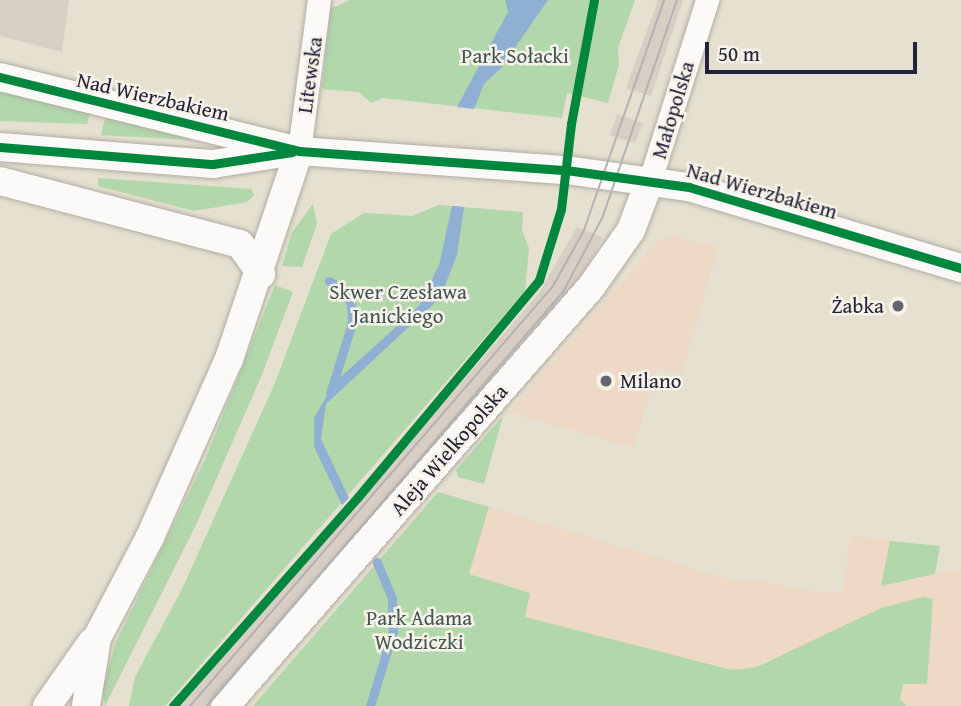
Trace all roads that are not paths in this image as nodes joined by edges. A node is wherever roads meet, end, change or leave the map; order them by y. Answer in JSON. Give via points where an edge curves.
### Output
{"nodes":[{"id":1,"x":319,"y":0,"type":"edge"},
{"id":2,"x":707,"y":0,"type":"edge"},
{"id":3,"x":0,"y":77,"type":"edge"},
{"id":4,"x":0,"y":147,"type":"edge"},
{"id":5,"x":299,"y":150,"type":"junction"},
{"id":6,"x":650,"y":180,"type":"junction"},
{"id":7,"x":0,"y":181,"type":"edge"},
{"id":8,"x":961,"y":268,"type":"edge"},
{"id":9,"x":261,"y":274,"type":"junction"},
{"id":10,"x":97,"y":638,"type":"junction"},
{"id":11,"x":47,"y":706,"type":"edge"},
{"id":12,"x":86,"y":706,"type":"edge"},
{"id":13,"x":225,"y":706,"type":"edge"}],
"edges":[{"from":1,"to":5,"type":"street","name":"Litewska"},
{"from":2,"to":6,"type":"street","name":"Małopolska"},
{"from":3,"to":5,"type":"street","name":"Nad Wierzbakiem"},
{"from":4,"to":5,"type":"street","name":"Nad Wierzbakiem","via":[[213,164]]},
{"from":5,"to":6,"type":"street","name":"Nad Wierzbakiem"},
{"from":5,"to":9,"type":"street"},
{"from":6,"to":8,"type":"street","name":"Nad Wierzbakiem","via":[[706,192]]},
{"from":6,"to":13,"type":"street","name":"Aleja Wielkopolska","via":[[631,230],[591,287]]},
{"from":7,"to":9,"type":"street","via":[[240,244]]},
{"from":9,"to":10,"type":"street","via":[[195,438]]},
{"from":10,"to":11,"type":"street","via":[[84,647]]},
{"from":10,"to":12,"type":"street"}]}
